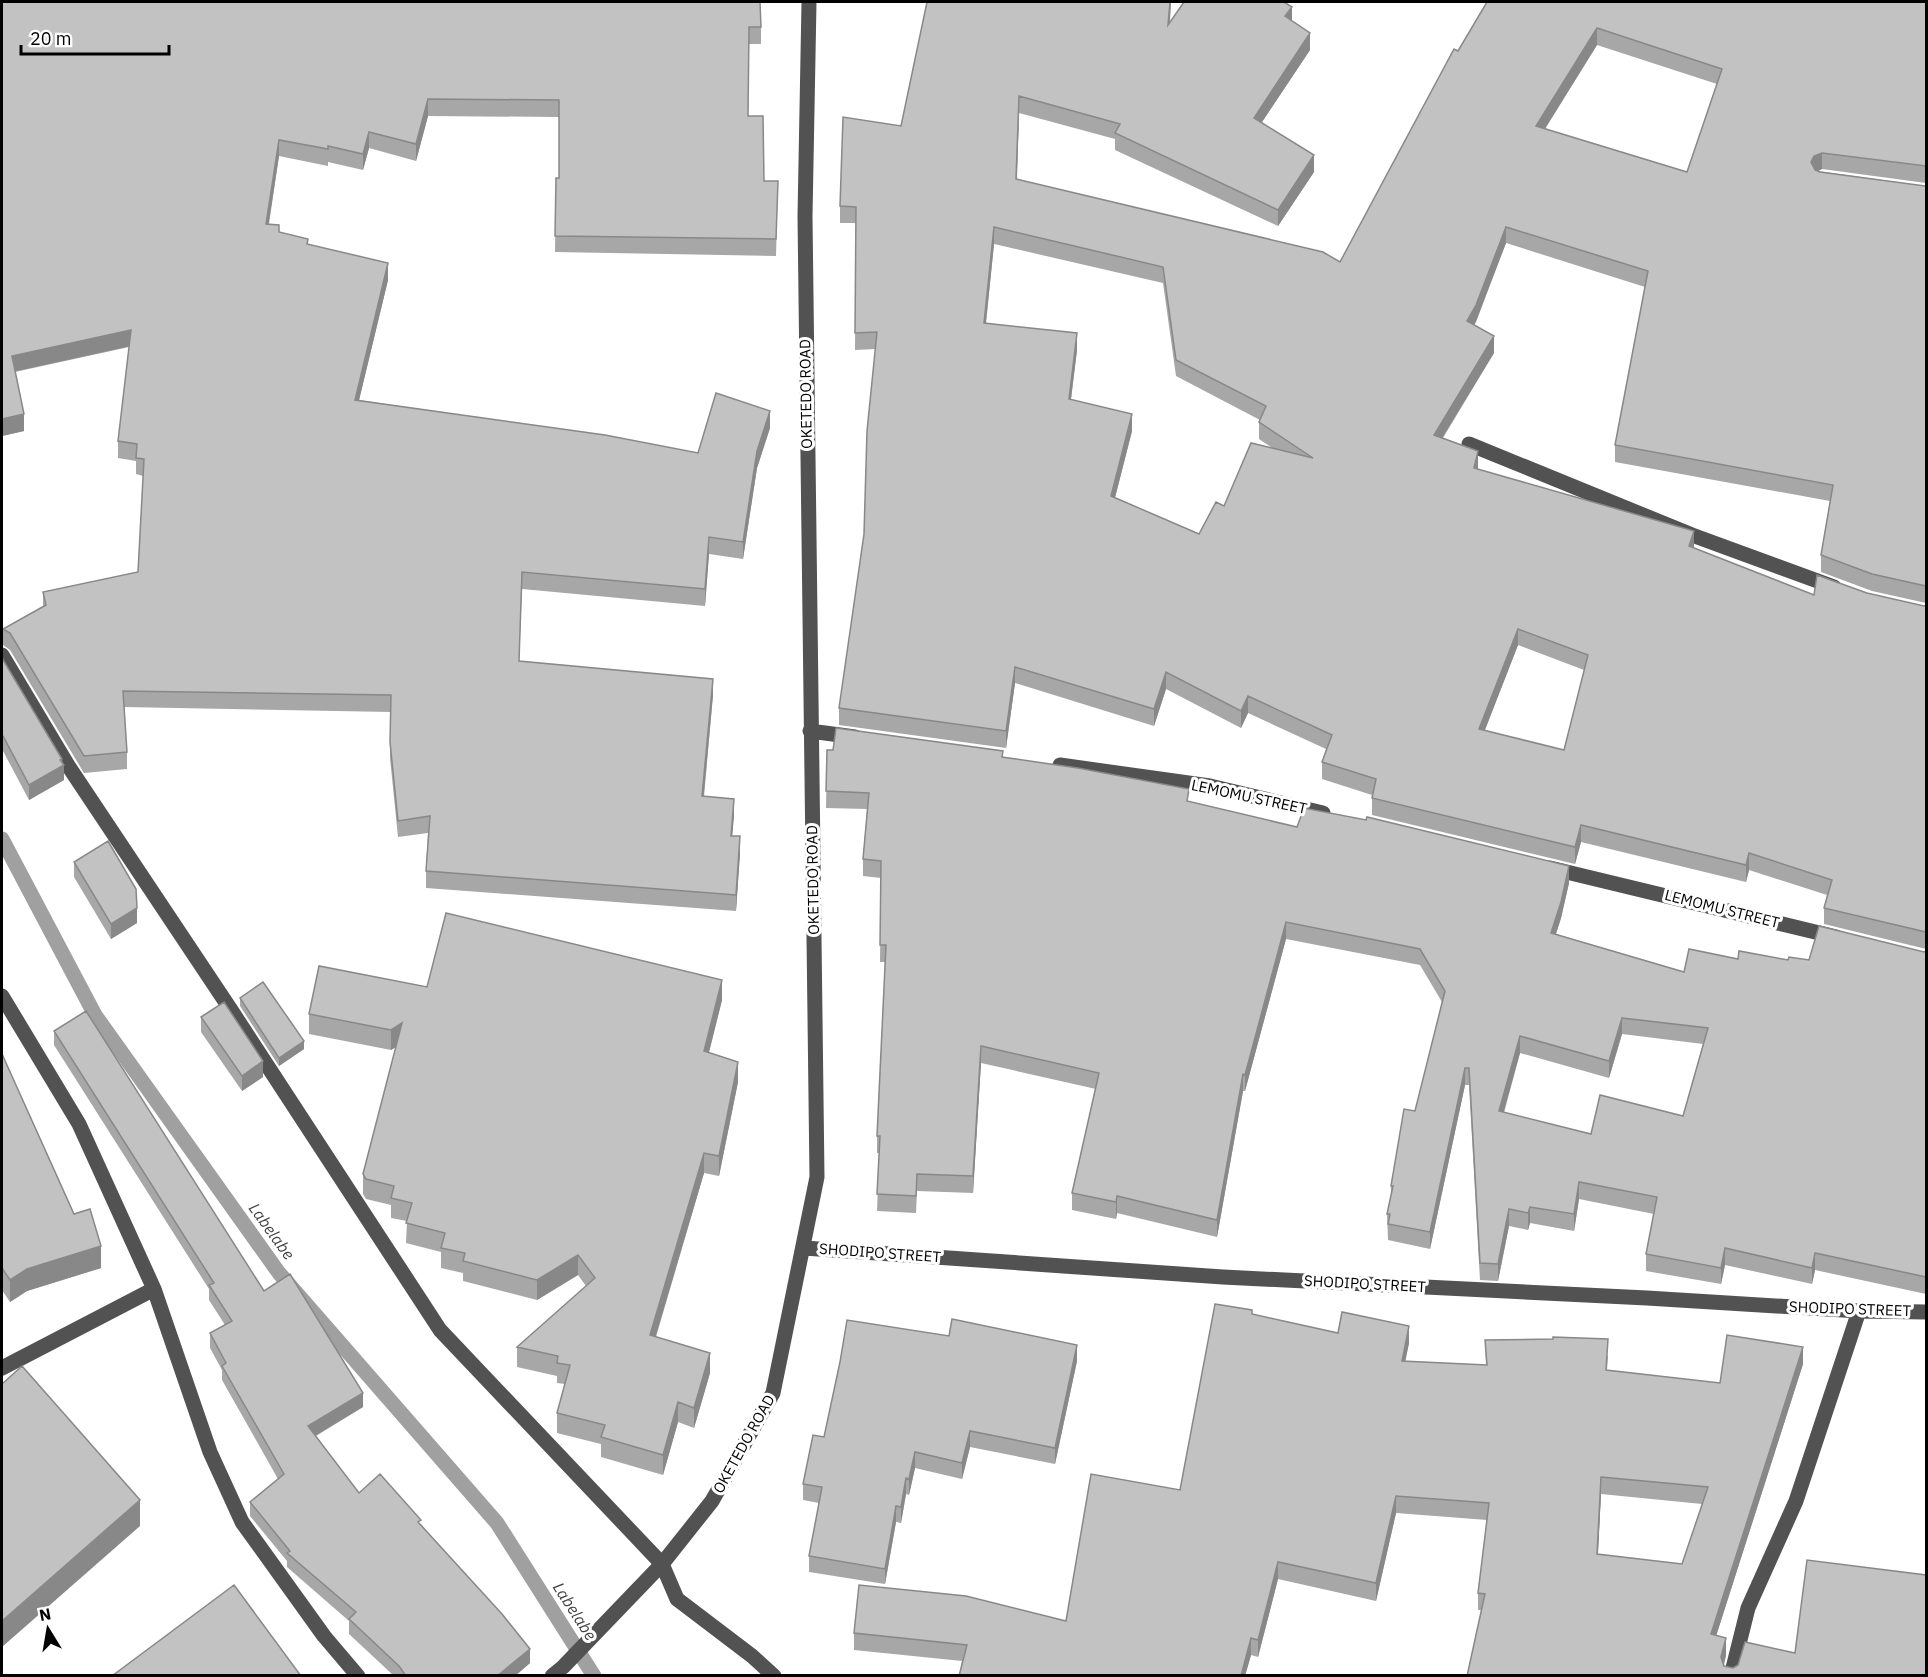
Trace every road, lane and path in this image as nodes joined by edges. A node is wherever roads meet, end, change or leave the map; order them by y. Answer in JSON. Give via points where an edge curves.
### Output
{"nodes":[{"id":1,"x":809,"y":2,"type":"edge"},
{"id":2,"x":1469,"y":444,"type":"dead end"},
{"id":3,"x":1847,"y":592,"type":"edge"},
{"id":4,"x":2,"y":655,"type":"edge"},
{"id":5,"x":810,"y":731,"type":"junction"},
{"id":6,"x":869,"y":739,"type":"edge"},
{"id":7,"x":1045,"y":763,"type":"edge"},
{"id":8,"x":1337,"y":817,"type":"edge"},
{"id":9,"x":1534,"y":864,"type":"edge"},
{"id":10,"x":1846,"y":939,"type":"edge"},
{"id":11,"x":2,"y":996,"type":"edge"},
{"id":12,"x":804,"y":1248,"type":"junction"},
{"id":13,"x":154,"y":1289,"type":"junction"},
{"id":14,"x":1859,"y":1311,"type":"junction"},
{"id":15,"x":1926,"y":1312,"type":"edge"},
{"id":16,"x":2,"y":1368,"type":"edge"},
{"id":17,"x":662,"y":1564,"type":"junction"},
{"id":18,"x":557,"y":1671,"type":"edge"},
{"id":19,"x":358,"y":1676,"type":"edge"},
{"id":20,"x":774,"y":1676,"type":"edge"},
{"id":21,"x":1731,"y":1676,"type":"edge"}],
"edges":[{"from":1,"to":5,"type":"street","name":"OKETEDO ROAD","via":[[805,228]]},
{"from":2,"to":3,"type":"street","via":[[1692,535]]},
{"from":4,"to":17,"type":"street","via":[[69,767],[440,1330]]},
{"from":5,"to":6,"type":"street"},
{"from":5,"to":12,"type":"street","name":"OKETEDO ROAD","via":[[817,1177]]},
{"from":7,"to":8,"type":"street","name":"LEMOMU STREET","via":[[1210,786]]},
{"from":9,"to":10,"type":"street","name":"LEMOMU STREET"},
{"from":11,"to":13,"type":"street","via":[[79,1124]]},
{"from":12,"to":14,"type":"street","name":"SHODIPO STREET","via":[[1223,1277]]},
{"from":12,"to":17,"type":"street","name":"OKETEDO ROAD","via":[[773,1393],[712,1501]]},
{"from":13,"to":16,"type":"street"},
{"from":13,"to":19,"type":"street","via":[[210,1452],[242,1522],[324,1636]]},
{"from":14,"to":15,"type":"street","name":"SHODIPO STREET"},
{"from":14,"to":21,"type":"street","via":[[1796,1502],[1748,1608]]},
{"from":17,"to":18,"type":"street","name":"OKETEDO ROAD"},
{"from":17,"to":20,"type":"street","via":[[677,1599]]}]}
